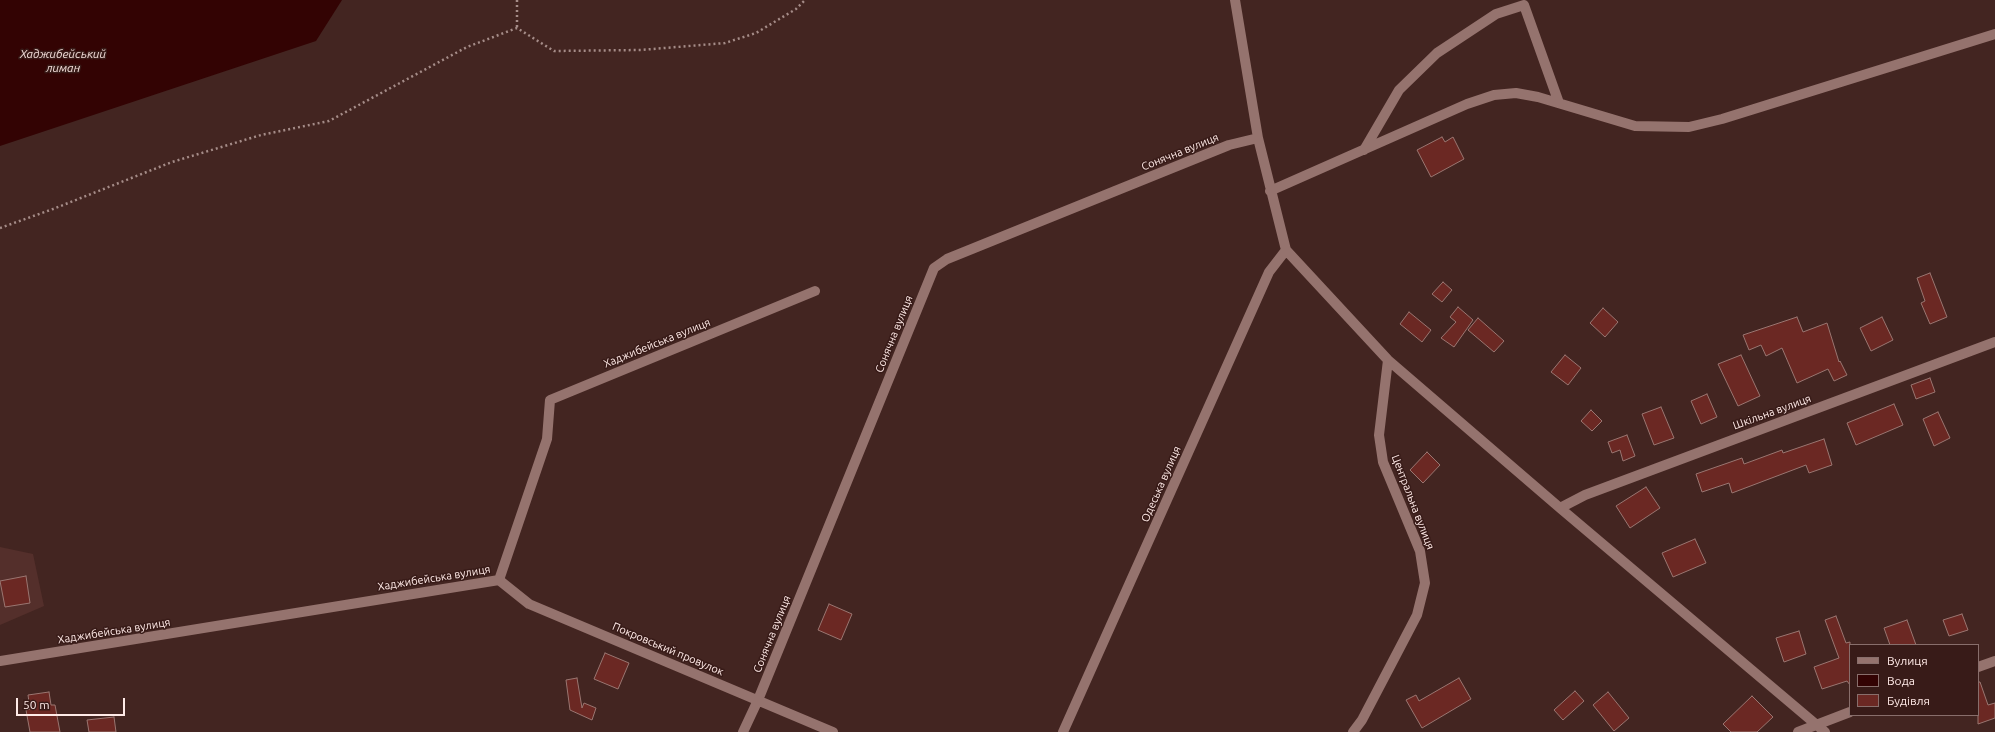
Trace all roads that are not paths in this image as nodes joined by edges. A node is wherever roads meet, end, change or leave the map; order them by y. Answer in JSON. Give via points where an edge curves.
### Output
{"nodes":[{"id":1,"x":1235,"y":0,"type":"edge"},
{"id":2,"x":1995,"y":34,"type":"edge"},
{"id":3,"x":1559,"y":103,"type":"junction"},
{"id":4,"x":1258,"y":138,"type":"junction"},
{"id":5,"x":1364,"y":150,"type":"junction"},
{"id":6,"x":1270,"y":191,"type":"junction"},
{"id":7,"x":1286,"y":250,"type":"junction"},
{"id":8,"x":814,"y":291,"type":"dead end"},
{"id":9,"x":1995,"y":342,"type":"edge"},
{"id":10,"x":1388,"y":360,"type":"junction"},
{"id":11,"x":1560,"y":508,"type":"junction"},
{"id":12,"x":499,"y":580,"type":"junction"},
{"id":13,"x":1995,"y":660,"type":"edge"},
{"id":14,"x":0,"y":661,"type":"edge"},
{"id":15,"x":1979,"y":667,"type":"edge"},
{"id":16,"x":758,"y":700,"type":"junction"},
{"id":17,"x":1849,"y":712,"type":"edge"},
{"id":18,"x":1816,"y":724,"type":"junction"},
{"id":19,"x":743,"y":732,"type":"edge"},
{"id":20,"x":833,"y":732,"type":"edge"},
{"id":21,"x":1063,"y":732,"type":"edge"},
{"id":22,"x":1353,"y":732,"type":"edge"},
{"id":23,"x":1798,"y":732,"type":"edge"},
{"id":24,"x":1825,"y":732,"type":"edge"}],
"edges":[{"from":1,"to":4,"type":"street"},
{"from":2,"to":3,"type":"street","via":[[1689,127],[1635,126]]},
{"from":3,"to":5,"type":"street","via":[[1516,93],[1494,95],[1467,104]]},
{"from":3,"to":5,"type":"street","via":[[1524,5],[1496,14],[1438,54],[1399,90]]},
{"from":4,"to":6,"type":"street"},
{"from":4,"to":16,"type":"street","name":"Сонячна вулиця","via":[[1222,148],[947,259],[934,268]]},
{"from":5,"to":6,"type":"street"},
{"from":6,"to":7,"type":"street"},
{"from":7,"to":10,"type":"street"},
{"from":7,"to":21,"type":"street","name":"Одеська вулиця","via":[[1269,272]]},
{"from":8,"to":12,"type":"street","name":"Хаджибейська вулиця","via":[[550,400],[547,439]]},
{"from":9,"to":11,"type":"street","name":"Шкільна вулиця","via":[[1585,495]]},
{"from":10,"to":11,"type":"street"},
{"from":10,"to":22,"type":"street","name":"Центральна вулиця","via":[[1379,435],[1383,462],[1420,551],[1425,583],[1417,615],[1362,720]]},
{"from":11,"to":18,"type":"street"},
{"from":12,"to":14,"type":"street","name":"Хаджибейська вулиця"},
{"from":12,"to":16,"type":"street","name":"Покровський провулок","via":[[529,604]]},
{"from":13,"to":15,"type":"street"},
{"from":16,"to":19,"type":"street","name":"Сонячна вулиця"},
{"from":16,"to":20,"type":"street","name":"Покровський провулок"},
{"from":17,"to":18,"type":"street"},
{"from":18,"to":23,"type":"street"},
{"from":18,"to":24,"type":"street"}]}
